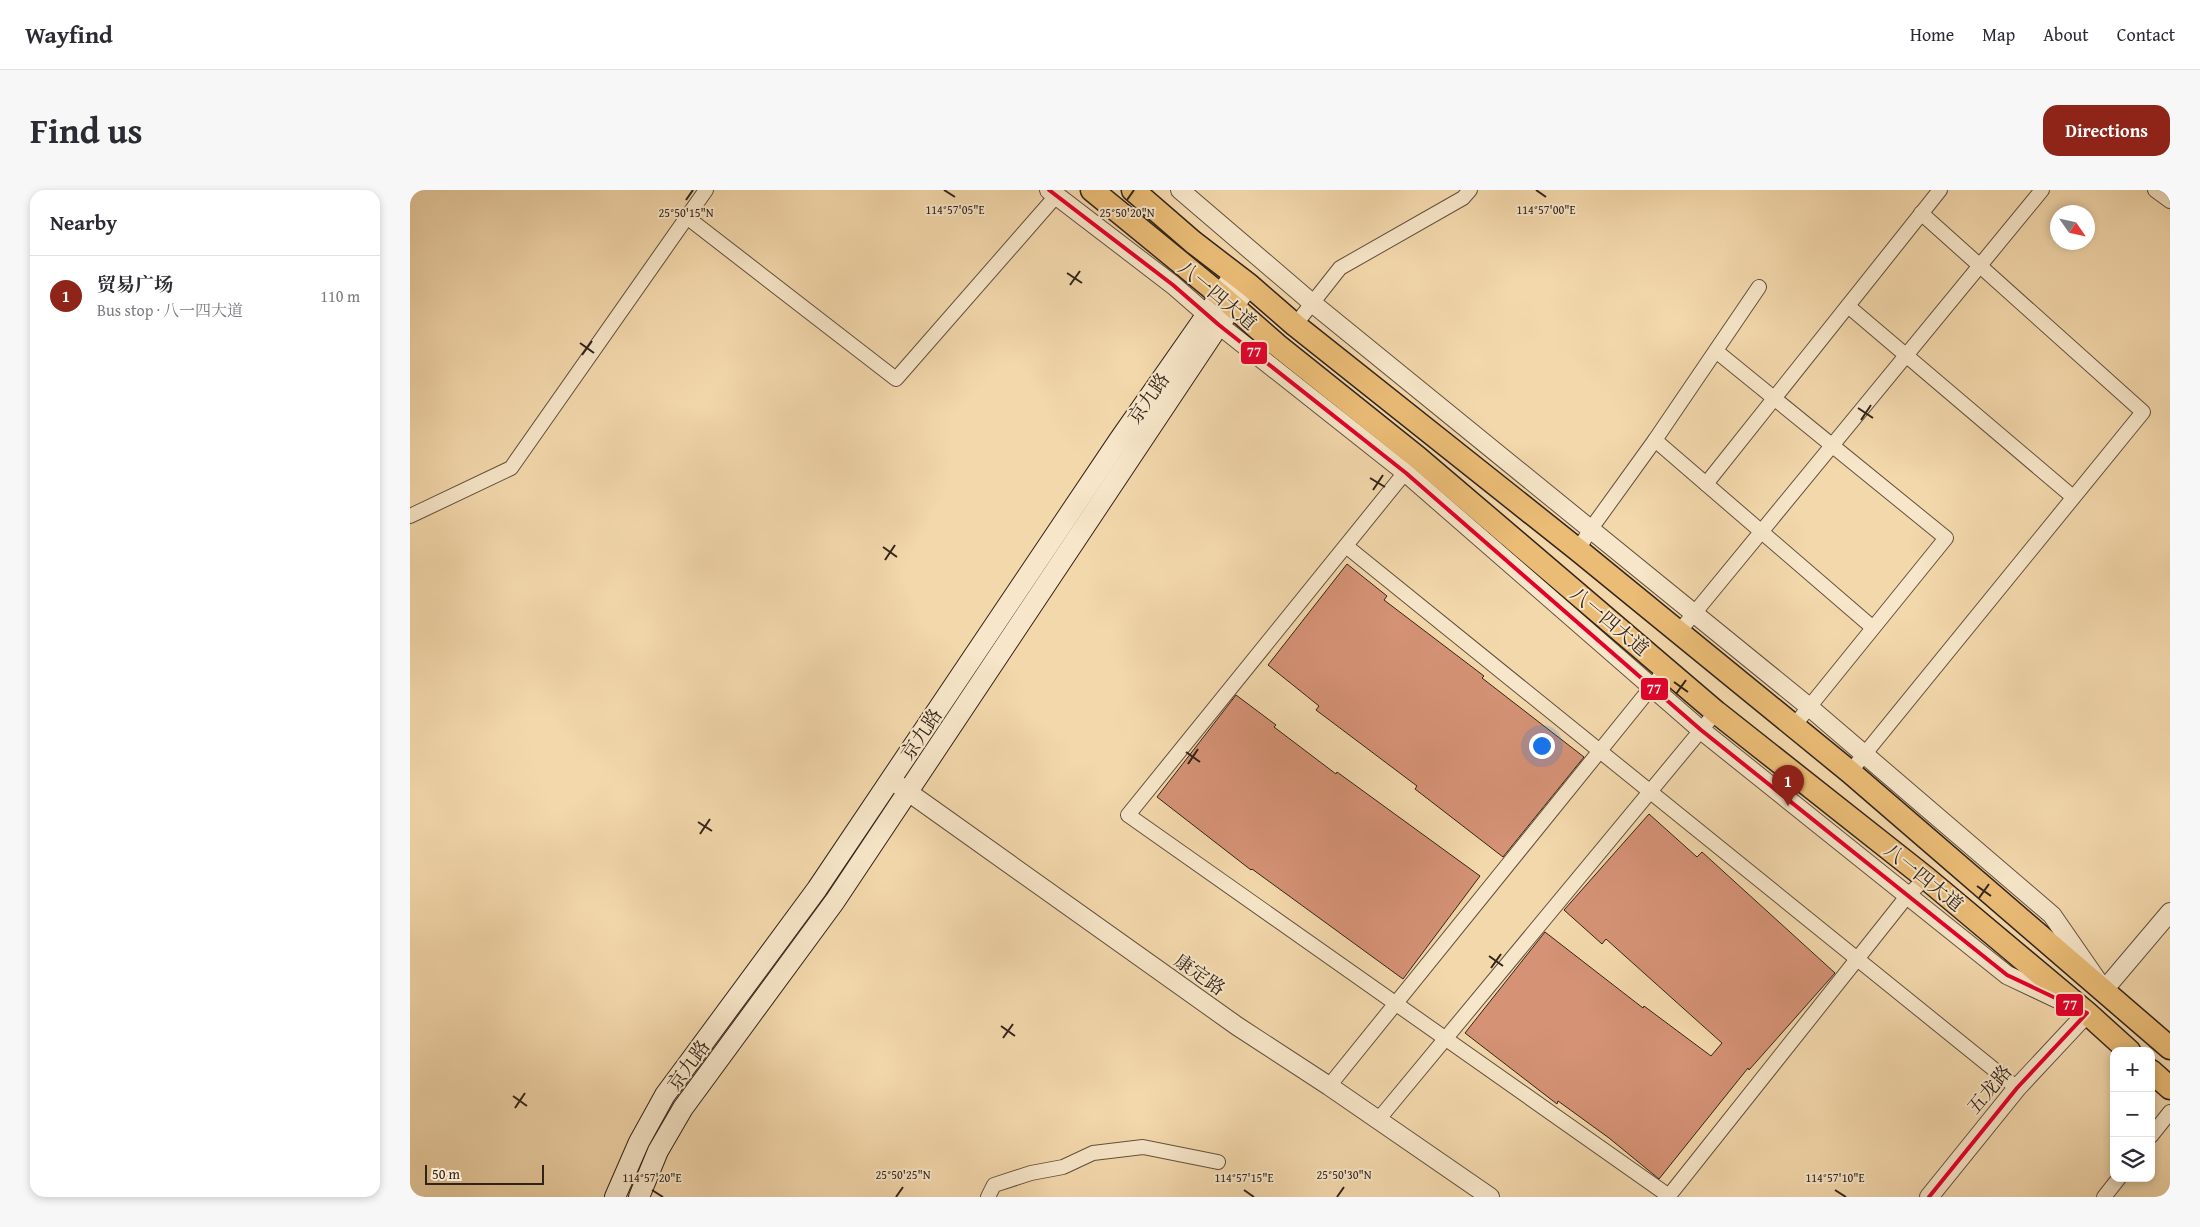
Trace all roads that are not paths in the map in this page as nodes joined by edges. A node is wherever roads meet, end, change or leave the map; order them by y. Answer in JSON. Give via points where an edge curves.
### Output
{"nodes":[{"id":1,"x":706,"y":190,"type":"edge"},
{"id":2,"x":1092,"y":190,"type":"edge"},
{"id":3,"x":1133,"y":190,"type":"edge"},
{"id":4,"x":1180,"y":190,"type":"edge"},
{"id":5,"x":1470,"y":190,"type":"edge"},
{"id":6,"x":1940,"y":190,"type":"edge"},
{"id":7,"x":2042,"y":190,"type":"edge"},
{"id":8,"x":2155,"y":190,"type":"edge"},
{"id":9,"x":1052,"y":193,"type":"edge"},
{"id":10,"x":2170,"y":202,"type":"edge"},
{"id":11,"x":1921,"y":213,"type":"junction"},
{"id":12,"x":688,"y":218,"type":"junction"},
{"id":13,"x":1980,"y":266,"type":"junction"},
{"id":14,"x":1242,"y":279,"type":"junction"},
{"id":15,"x":1759,"y":287,"type":"dead end"},
{"id":16,"x":1226,"y":300,"type":"junction"},
{"id":17,"x":1312,"y":302,"type":"junction"},
{"id":18,"x":1848,"y":306,"type":"junction"},
{"id":19,"x":1212,"y":319,"type":"junction"},
{"id":20,"x":1294,"y":325,"type":"junction"},
{"id":21,"x":1716,"y":351,"type":"junction"},
{"id":22,"x":1906,"y":355,"type":"junction"},
{"id":23,"x":1774,"y":398,"type":"junction"},
{"id":24,"x":1656,"y":440,"type":"junction"},
{"id":25,"x":1832,"y":446,"type":"junction"},
{"id":26,"x":1411,"y":465,"type":"junction"},
{"id":27,"x":1706,"y":484,"type":"junction"},
{"id":28,"x":2073,"y":497,"type":"junction"},
{"id":29,"x":410,"y":516,"type":"edge"},
{"id":30,"x":1590,"y":530,"type":"junction"},
{"id":31,"x":1761,"y":532,"type":"junction"},
{"id":32,"x":1346,"y":546,"type":"junction"},
{"id":33,"x":1578,"y":550,"type":"junction"},
{"id":34,"x":1693,"y":615,"type":"junction"},
{"id":35,"x":1872,"y":627,"type":"junction"},
{"id":36,"x":1678,"y":633,"type":"junction"},
{"id":37,"x":1666,"y":669,"type":"junction"},
{"id":38,"x":1650,"y":688,"type":"junction"},
{"id":39,"x":1808,"y":706,"type":"junction"},
{"id":40,"x":1716,"y":712,"type":"junction"},
{"id":41,"x":1793,"y":727,"type":"junction"},
{"id":42,"x":1701,"y":730,"type":"junction"},
{"id":43,"x":1599,"y":750,"type":"junction"},
{"id":44,"x":1864,"y":754,"type":"junction"},
{"id":45,"x":1850,"y":772,"type":"junction"},
{"id":46,"x":898,"y":785,"type":"junction"},
{"id":47,"x":1651,"y":792,"type":"junction"},
{"id":48,"x":1926,"y":878,"type":"junction"},
{"id":49,"x":1908,"y":895,"type":"junction"},
{"id":50,"x":2170,"y":912,"type":"edge"},
{"id":51,"x":1858,"y":959,"type":"junction"},
{"id":52,"x":2104,"y":990,"type":"junction"},
{"id":53,"x":1395,"y":1003,"type":"junction"},
{"id":54,"x":2087,"y":1013,"type":"junction"},
{"id":55,"x":1444,"y":1038,"type":"junction"},
{"id":56,"x":2125,"y":1047,"type":"edge"},
{"id":57,"x":2170,"y":1048,"type":"edge"},
{"id":58,"x":2155,"y":1075,"type":"edge"},
{"id":59,"x":1329,"y":1086,"type":"junction"},
{"id":60,"x":2017,"y":1088,"type":"junction"},
{"id":61,"x":2170,"y":1088,"type":"edge"},
{"id":62,"x":2170,"y":1112,"type":"edge"},
{"id":63,"x":1378,"y":1120,"type":"junction"},
{"id":64,"x":2155,"y":1131,"type":"edge"},
{"id":65,"x":1218,"y":1162,"type":"dead end"},
{"id":66,"x":2116,"y":1182,"type":"edge"},
{"id":67,"x":616,"y":1194,"type":"edge"},
{"id":68,"x":640,"y":1196,"type":"edge"},
{"id":69,"x":1668,"y":1196,"type":"edge"},
{"id":70,"x":988,"y":1197,"type":"edge"},
{"id":71,"x":1490,"y":1197,"type":"edge"},
{"id":72,"x":1929,"y":1197,"type":"edge"},
{"id":73,"x":2104,"y":1197,"type":"edge"}],
"edges":[{"from":1,"to":12,"type":"street"},
{"from":2,"to":16,"type":"main road","name":"八一四大道"},
{"from":3,"to":14,"type":"main road","name":"八一四大道"},
{"from":4,"to":17,"type":"street"},
{"from":5,"to":17,"type":"street","via":[[1463,198],[1340,268]]},
{"from":6,"to":11,"type":"street"},
{"from":7,"to":13,"type":"street"},
{"from":8,"to":10,"type":"street"},
{"from":9,"to":12,"type":"street","via":[[896,380]]},
{"from":9,"to":19,"type":"street","via":[[1173,284]]},
{"from":11,"to":13,"type":"street"},
{"from":11,"to":18,"type":"street"},
{"from":12,"to":29,"type":"street","via":[[511,468]]},
{"from":13,"to":22,"type":"street"},
{"from":13,"to":28,"type":"street","via":[[2143,412]]},
{"from":14,"to":16,"type":"main road","name":"京九路"},
{"from":14,"to":20,"type":"main road","name":"八一四大道"},
{"from":15,"to":21,"type":"street"},
{"from":16,"to":19,"type":"main road","name":"京九路"},
{"from":16,"to":26,"type":"main road","name":"八一四大道"},
{"from":17,"to":20,"type":"street"},
{"from":17,"to":30,"type":"street"},
{"from":18,"to":22,"type":"street"},
{"from":18,"to":23,"type":"street"},
{"from":19,"to":26,"type":"street"},
{"from":19,"to":46,"type":"main road","name":"京九路"},
{"from":20,"to":33,"type":"main road","name":"八一四大道"},
{"from":21,"to":23,"type":"street"},
{"from":21,"to":24,"type":"street"},
{"from":22,"to":25,"type":"street"},
{"from":22,"to":28,"type":"street"},
{"from":23,"to":25,"type":"street"},
{"from":23,"to":27,"type":"street"},
{"from":24,"to":27,"type":"street"},
{"from":24,"to":30,"type":"street"},
{"from":25,"to":31,"type":"street"},
{"from":25,"to":35,"type":"street","via":[[1946,538]]},
{"from":26,"to":32,"type":"street"},
{"from":26,"to":37,"type":"main road","name":"八一四大道"},
{"from":26,"to":38,"type":"street"},
{"from":27,"to":31,"type":"street"},
{"from":28,"to":44,"type":"street"},
{"from":30,"to":33,"type":"street"},
{"from":30,"to":34,"type":"street"},
{"from":31,"to":34,"type":"street"},
{"from":31,"to":35,"type":"street"},
{"from":32,"to":43,"type":"street"},
{"from":32,"to":53,"type":"street","via":[[1128,815]]},
{"from":33,"to":36,"type":"main road","name":"八一四大道"},
{"from":34,"to":36,"type":"street"},
{"from":34,"to":39,"type":"street"},
{"from":35,"to":39,"type":"street"},
{"from":36,"to":41,"type":"main road","name":"八一四大道"},
{"from":37,"to":38,"type":"street"},
{"from":37,"to":40,"type":"main road","name":"八一四大道"},
{"from":38,"to":42,"type":"street"},
{"from":38,"to":43,"type":"street"},
{"from":39,"to":41,"type":"street"},
{"from":39,"to":44,"type":"street"},
{"from":40,"to":42,"type":"street"},
{"from":40,"to":48,"type":"main road","name":"八一四大道"},
{"from":41,"to":45,"type":"main road","name":"八一四大道"},
{"from":42,"to":47,"type":"street"},
{"from":42,"to":49,"type":"street"},
{"from":43,"to":47,"type":"street"},
{"from":43,"to":53,"type":"street"},
{"from":44,"to":45,"type":"street"},
{"from":44,"to":52,"type":"street","via":[[2052,914]]},
{"from":45,"to":52,"type":"main road","name":"八一四大道"},
{"from":46,"to":59,"type":"street","name":"康定路","via":[[1237,1026]]},
{"from":46,"to":67,"type":"main road","name":"京九路","via":[[665,1095]]},
{"from":46,"to":68,"type":"main road","name":"京九路","via":[[834,901],[683,1108],[658,1151]]},
{"from":47,"to":51,"type":"street"},
{"from":47,"to":55,"type":"street"},
{"from":48,"to":49,"type":"street"},
{"from":48,"to":54,"type":"main road","name":"八一四大道"},
{"from":49,"to":51,"type":"street"},
{"from":49,"to":54,"type":"street","via":[[2007,975]]},
{"from":50,"to":52,"type":"street"},
{"from":51,"to":60,"type":"street"},
{"from":51,"to":69,"type":"street"},
{"from":52,"to":57,"type":"main road","name":"八一四大道"},
{"from":53,"to":55,"type":"street"},
{"from":53,"to":59,"type":"street"},
{"from":54,"to":56,"type":"main road","name":"八一四大道"},
{"from":54,"to":60,"type":"street","name":"五龙路"},
{"from":55,"to":63,"type":"street"},
{"from":55,"to":69,"type":"street"},
{"from":58,"to":61,"type":"main road"},
{"from":59,"to":63,"type":"street","name":"康定路"},
{"from":60,"to":72,"type":"street","name":"五龙路"},
{"from":62,"to":64,"type":"street"},
{"from":63,"to":71,"type":"street","name":"康定路"},
{"from":65,"to":70,"type":"street","via":[[1143,1147],[1093,1153],[1063,1166],[994,1185]]},
{"from":66,"to":73,"type":"street"}]}
